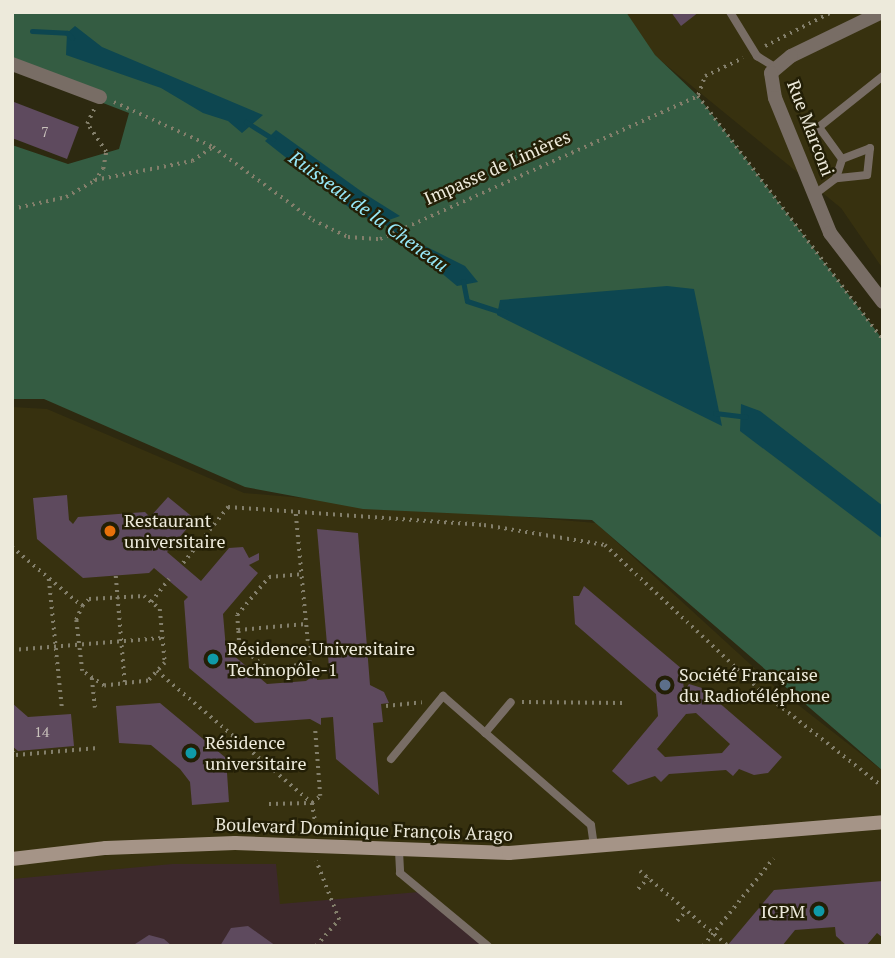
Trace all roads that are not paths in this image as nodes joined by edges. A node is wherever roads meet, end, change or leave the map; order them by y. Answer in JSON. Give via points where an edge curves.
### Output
{"nodes":[{"id":1,"x":730,"y":12,"type":"edge"},
{"id":2,"x":882,"y":12,"type":"edge"},
{"id":3,"x":12,"y":64,"type":"edge"},
{"id":4,"x":776,"y":68,"type":"junction"},
{"id":5,"x":883,"y":76,"type":"edge"},
{"id":6,"x":100,"y":97,"type":"road end"},
{"id":7,"x":842,"y":159,"type":"junction"},
{"id":8,"x":835,"y":178,"type":"junction"},
{"id":9,"x":815,"y":194,"type":"junction"},
{"id":10,"x":883,"y":302,"type":"edge"},
{"id":11,"x":511,"y":702,"type":"road end"},
{"id":12,"x":485,"y":733,"type":"junction"},
{"id":13,"x":391,"y":759,"type":"dead end"},
{"id":14,"x":883,"y":822,"type":"edge"},
{"id":15,"x":594,"y":847,"type":"junction"},
{"id":16,"x":398,"y":851,"type":"junction"},
{"id":17,"x":12,"y":859,"type":"edge"},
{"id":18,"x":488,"y":946,"type":"edge"}],
"edges":[{"from":1,"to":4,"type":"lane","via":[[757,56]]},
{"from":2,"to":4,"type":"street","name":"Rue Marconi","via":[[791,56]]},
{"from":3,"to":6,"type":"street"},
{"from":4,"to":9,"type":"street","name":"Rue Marconi","via":[[771,73],[775,98]]},
{"from":5,"to":7,"type":"lane","via":[[819,127]]},
{"from":7,"to":8,"type":"lane"},
{"from":7,"to":8,"type":"lane","via":[[870,148],[867,175]]},
{"from":8,"to":9,"type":"lane"},
{"from":9,"to":10,"type":"street","name":"Rue Marconi","via":[[830,233]]},
{"from":11,"to":12,"type":"lane"},
{"from":12,"to":13,"type":"lane","via":[[443,696]]},
{"from":12,"to":15,"type":"lane","via":[[591,825]]},
{"from":14,"to":15,"type":"street","name":"Boulevard Dominique François Arago"},
{"from":15,"to":16,"type":"street","name":"Boulevard Dominique François Arago","via":[[509,853]]},
{"from":16,"to":17,"type":"street","name":"Boulevard Dominique François Arago","via":[[184,845]]},
{"from":16,"to":18,"type":"lane","via":[[400,873]]}]}
